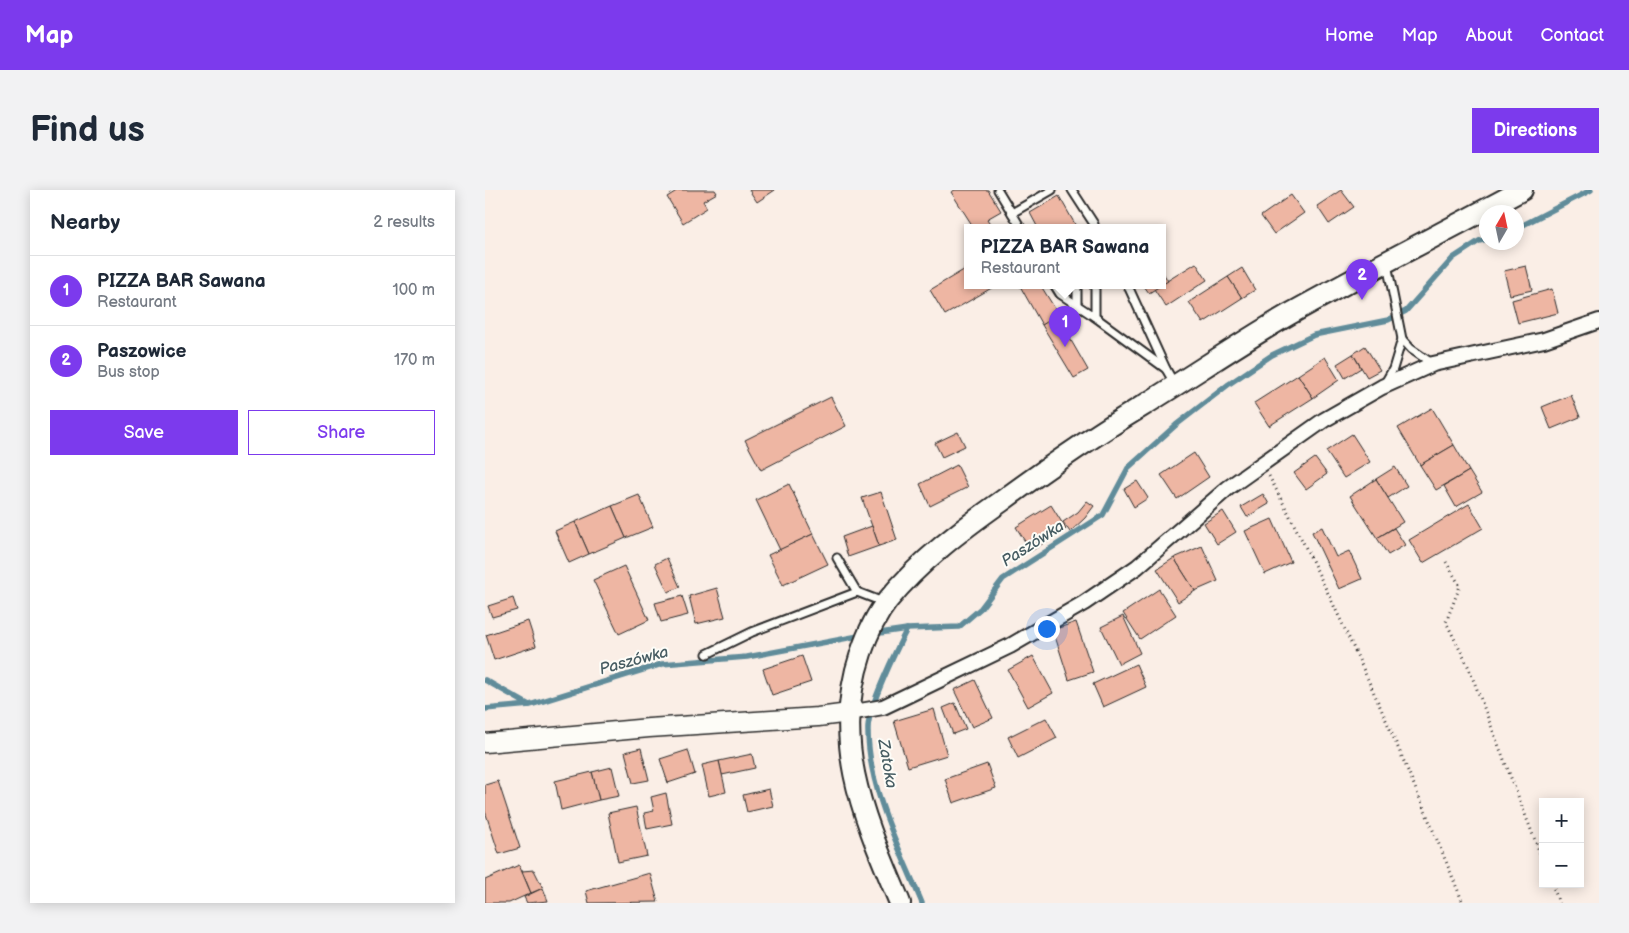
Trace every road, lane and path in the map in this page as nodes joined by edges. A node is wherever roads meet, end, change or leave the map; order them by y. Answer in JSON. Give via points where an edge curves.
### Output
{"nodes":[{"id":1,"x":998,"y":190,"type":"edge"},
{"id":2,"x":1052,"y":190,"type":"edge"},
{"id":3,"x":1072,"y":190,"type":"edge"},
{"id":4,"x":1522,"y":190,"type":"edge"},
{"id":5,"x":1012,"y":213,"type":"junction"},
{"id":6,"x":1019,"y":224,"type":"edge"},
{"id":7,"x":1091,"y":224,"type":"edge"},
{"id":8,"x":1387,"y":262,"type":"junction"},
{"id":9,"x":1077,"y":289,"type":"edge"},
{"id":10,"x":1095,"y":289,"type":"edge"},
{"id":11,"x":1129,"y":289,"type":"edge"},
{"id":12,"x":1060,"y":290,"type":"edge"},
{"id":13,"x":1077,"y":306,"type":"junction"},
{"id":14,"x":1095,"y":317,"type":"junction"},
{"id":15,"x":1599,"y":321,"type":"edge"},
{"id":16,"x":1402,"y":339,"type":"junction"},
{"id":17,"x":1433,"y":364,"type":"junction"},
{"id":18,"x":1171,"y":377,"type":"junction"},
{"id":19,"x":1382,"y":387,"type":"junction"},
{"id":20,"x":1263,"y":465,"type":"junction"},
{"id":21,"x":837,"y":558,"type":"dead end"},
{"id":22,"x":1446,"y":562,"type":"dead end"},
{"id":23,"x":857,"y":592,"type":"junction"},
{"id":24,"x":885,"y":603,"type":"junction"},
{"id":25,"x":707,"y":654,"type":"dead end"},
{"id":26,"x":859,"y":711,"type":"junction"},
{"id":27,"x":485,"y":743,"type":"edge"},
{"id":28,"x":1539,"y":851,"type":"edge"},
{"id":29,"x":1553,"y":888,"type":"edge"},
{"id":30,"x":900,"y":903,"type":"edge"},
{"id":31,"x":1463,"y":903,"type":"edge"},
{"id":32,"x":1559,"y":903,"type":"edge"}],
"edges":[{"from":1,"to":5,"type":"lane"},
{"from":2,"to":5,"type":"lane"},
{"from":3,"to":7,"type":"lane"},
{"from":4,"to":8,"type":"main road"},
{"from":5,"to":6,"type":"lane"},
{"from":8,"to":16,"type":"lane"},
{"from":8,"to":18,"type":"main road"},
{"from":9,"to":13,"type":"lane"},
{"from":10,"to":14,"type":"lane"},
{"from":11,"to":18,"type":"lane"},
{"from":12,"to":13,"type":"lane"},
{"from":13,"to":14,"type":"lane"},
{"from":14,"to":18,"type":"lane"},
{"from":15,"to":17,"type":"street","via":[[1544,340]]},
{"from":16,"to":17,"type":"lane"},
{"from":16,"to":19,"type":"lane","via":[[1393,369]]},
{"from":17,"to":19,"type":"street"},
{"from":18,"to":24,"type":"main road","via":[[973,522],[909,577]]},
{"from":19,"to":20,"type":"street","via":[[1324,420]]},
{"from":20,"to":26,"type":"street","via":[[1228,488],[1137,567],[1084,604],[1010,646],[883,707]]},
{"from":20,"to":31,"type":"path","via":[[1355,650]]},
{"from":21,"to":23,"type":"lane"},
{"from":22,"to":28,"type":"path","via":[[1460,586],[1446,622],[1468,666]]},
{"from":23,"to":24,"type":"lane"},
{"from":23,"to":25,"type":"lane","via":[[752,632]]},
{"from":24,"to":26,"type":"main road","via":[[865,643],[853,685]]},
{"from":26,"to":27,"type":"street"},
{"from":26,"to":30,"type":"main road","via":[[848,743],[852,773]]},
{"from":29,"to":32,"type":"path"}]}
